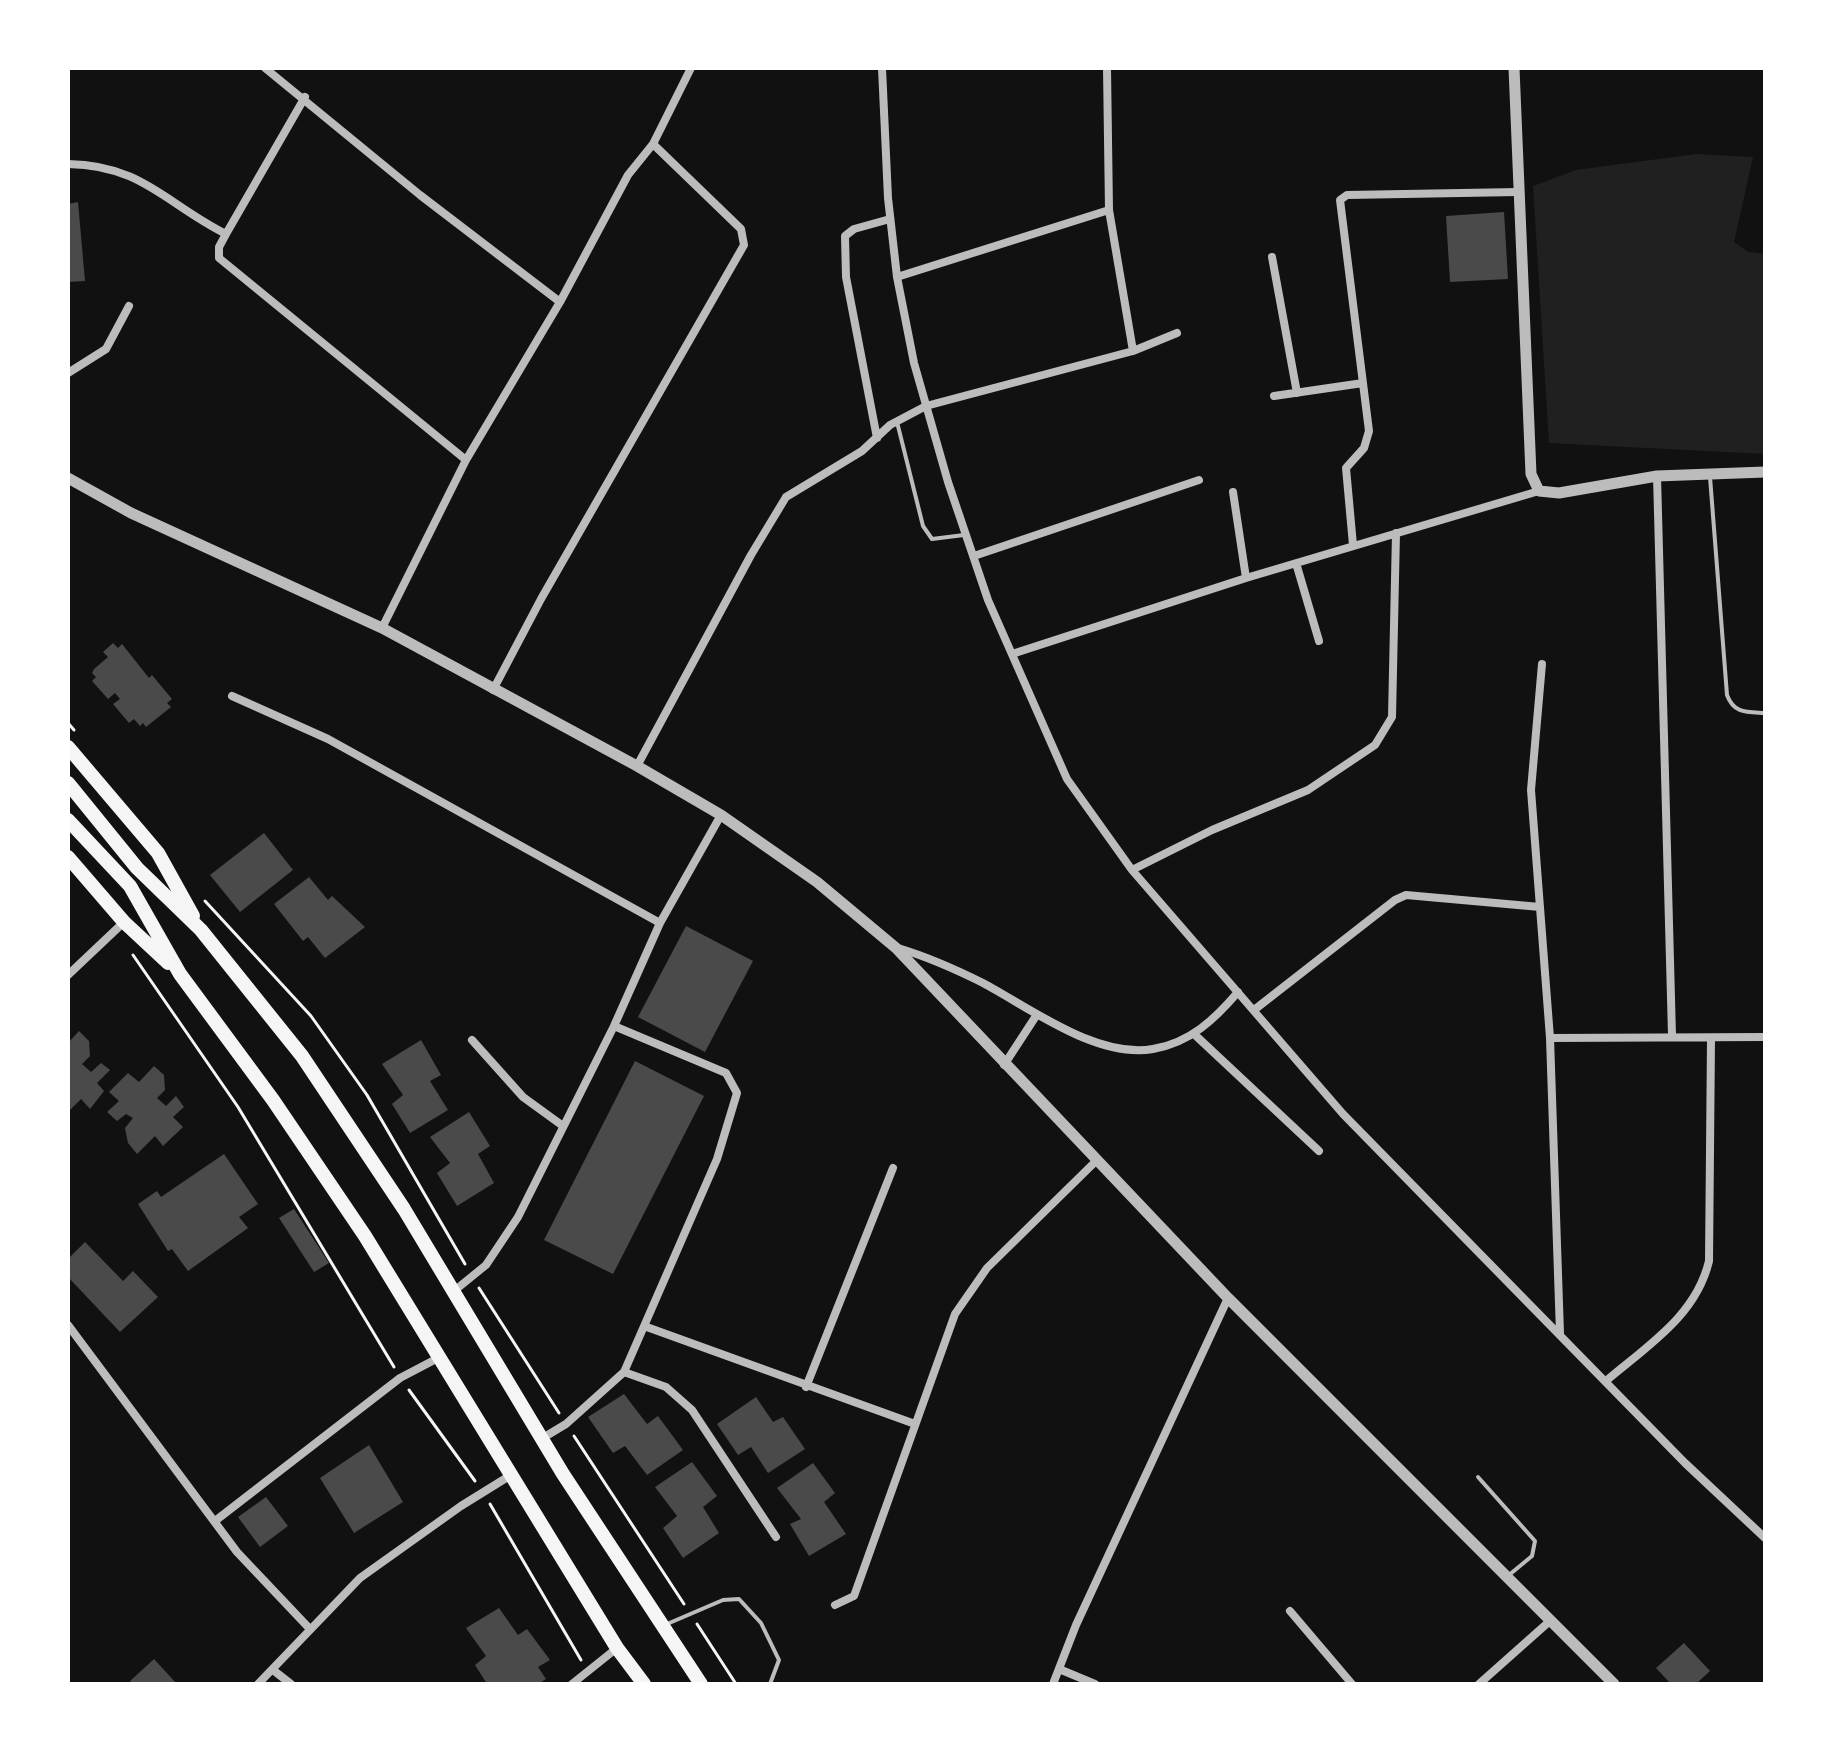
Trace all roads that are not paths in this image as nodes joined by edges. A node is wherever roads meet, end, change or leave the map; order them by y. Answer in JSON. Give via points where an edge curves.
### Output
{"nodes":[{"id":1,"x":265,"y":68,"type":"edge"},
{"id":2,"x":691,"y":68,"type":"edge"},
{"id":3,"x":882,"y":68,"type":"edge"},
{"id":4,"x":1107,"y":68,"type":"edge"},
{"id":5,"x":1514,"y":68,"type":"edge"},
{"id":6,"x":305,"y":97,"type":"junction"},
{"id":7,"x":653,"y":144,"type":"junction"},
{"id":8,"x":68,"y":164,"type":"edge"},
{"id":9,"x":1518,"y":192,"type":"junction"},
{"id":10,"x":1109,"y":210,"type":"junction"},
{"id":11,"x":890,"y":219,"type":"junction"},
{"id":12,"x":226,"y":234,"type":"junction"},
{"id":13,"x":1272,"y":257,"type":"dead end"},
{"id":14,"x":897,"y":277,"type":"junction"},
{"id":15,"x":560,"y":302,"type":"junction"},
{"id":16,"x":129,"y":306,"type":"dead end"},
{"id":17,"x":1177,"y":333,"type":"dead end"},
{"id":18,"x":1133,"y":351,"type":"junction"},
{"id":19,"x":68,"y":373,"type":"edge"},
{"id":20,"x":1363,"y":383,"type":"junction"},
{"id":21,"x":1297,"y":393,"type":"junction"},
{"id":22,"x":1274,"y":396,"type":"dead end"},
{"id":23,"x":926,"y":406,"type":"junction"},
{"id":24,"x":897,"y":422,"type":"junction"},
{"id":25,"x":877,"y":438,"type":"junction"},
{"id":26,"x":466,"y":460,"type":"junction"},
{"id":27,"x":1710,"y":472,"type":"junction"},
{"id":28,"x":1765,"y":472,"type":"edge"},
{"id":29,"x":1657,"y":476,"type":"junction"},
{"id":30,"x":68,"y":478,"type":"edge"},
{"id":31,"x":1199,"y":480,"type":"dead end"},
{"id":32,"x":1539,"y":491,"type":"junction"},
{"id":33,"x":1233,"y":492,"type":"dead end"},
{"id":34,"x":1396,"y":533,"type":"junction"},
{"id":35,"x":966,"y":534,"type":"junction"},
{"id":36,"x":1353,"y":545,"type":"junction"},
{"id":37,"x":974,"y":556,"type":"junction"},
{"id":38,"x":1296,"y":563,"type":"junction"},
{"id":39,"x":1246,"y":578,"type":"junction"},
{"id":40,"x":382,"y":628,"type":"junction"},
{"id":41,"x":1319,"y":641,"type":"dead end"},
{"id":42,"x":1012,"y":654,"type":"junction"},
{"id":43,"x":1542,"y":664,"type":"dead end"},
{"id":44,"x":493,"y":690,"type":"junction"},
{"id":45,"x":232,"y":696,"type":"dead end"},
{"id":46,"x":1765,"y":713,"type":"edge"},
{"id":47,"x":68,"y":747,"type":"edge"},
{"id":48,"x":637,"y":766,"type":"junction"},
{"id":49,"x":68,"y":783,"type":"edge"},
{"id":50,"x":721,"y":815,"type":"junction"},
{"id":51,"x":68,"y":820,"type":"edge"},
{"id":52,"x":68,"y":857,"type":"edge"},
{"id":53,"x":1132,"y":870,"type":"junction"},
{"id":54,"x":1540,"y":907,"type":"junction"},
{"id":55,"x":124,"y":922,"type":"junction"},
{"id":56,"x":660,"y":923,"type":"junction"},
{"id":57,"x":201,"y":930,"type":"junction"},
{"id":58,"x":896,"y":948,"type":"junction"},
{"id":59,"x":180,"y":974,"type":"junction"},
{"id":60,"x":68,"y":975,"type":"edge"},
{"id":61,"x":1238,"y":992,"type":"junction"},
{"id":62,"x":1254,"y":1010,"type":"junction"},
{"id":63,"x":1036,"y":1016,"type":"junction"},
{"id":64,"x":614,"y":1026,"type":"junction"},
{"id":65,"x":1194,"y":1034,"type":"junction"},
{"id":66,"x":1672,"y":1035,"type":"junction"},
{"id":67,"x":1765,"y":1037,"type":"edge"},
{"id":68,"x":1550,"y":1038,"type":"junction"},
{"id":69,"x":1711,"y":1039,"type":"junction"},
{"id":70,"x":472,"y":1040,"type":"dead end"},
{"id":71,"x":1004,"y":1065,"type":"junction"},
{"id":72,"x":563,"y":1126,"type":"junction"},
{"id":73,"x":1319,"y":1151,"type":"dead end"},
{"id":74,"x":1095,"y":1162,"type":"junction"},
{"id":75,"x":893,"y":1168,"type":"dead end"},
{"id":76,"x":454,"y":1291,"type":"junction"},
{"id":77,"x":1228,"y":1298,"type":"junction"},
{"id":78,"x":68,"y":1325,"type":"edge"},
{"id":79,"x":644,"y":1326,"type":"junction"},
{"id":80,"x":1560,"y":1333,"type":"junction"},
{"id":81,"x":441,"y":1357,"type":"junction"},
{"id":82,"x":624,"y":1372,"type":"junction"},
{"id":83,"x":1606,"y":1381,"type":"junction"},
{"id":84,"x":806,"y":1387,"type":"junction"},
{"id":85,"x":915,"y":1424,"type":"junction"},
{"id":86,"x":541,"y":1439,"type":"junction"},
{"id":87,"x":511,"y":1475,"type":"junction"},
{"id":88,"x":1478,"y":1477,"type":"dead end"},
{"id":89,"x":215,"y":1521,"type":"junction"},
{"id":90,"x":1764,"y":1535,"type":"edge"},
{"id":91,"x":776,"y":1537,"type":"dead end"},
{"id":92,"x":1507,"y":1576,"type":"junction"},
{"id":93,"x":835,"y":1605,"type":"dead end"},
{"id":94,"x":1290,"y":1611,"type":"dead end"},
{"id":95,"x":1551,"y":1620,"type":"junction"},
{"id":96,"x":664,"y":1626,"type":"junction"},
{"id":97,"x":309,"y":1628,"type":"junction"},
{"id":98,"x":617,"y":1648,"type":"junction"},
{"id":99,"x":1059,"y":1669,"type":"junction"},
{"id":100,"x":273,"y":1670,"type":"junction"},
{"id":101,"x":258,"y":1684,"type":"edge"},
{"id":102,"x":291,"y":1684,"type":"edge"},
{"id":103,"x":572,"y":1684,"type":"edge"},
{"id":104,"x":644,"y":1684,"type":"edge"},
{"id":105,"x":701,"y":1684,"type":"edge"},
{"id":106,"x":770,"y":1684,"type":"edge"},
{"id":107,"x":1053,"y":1684,"type":"edge"},
{"id":108,"x":1095,"y":1684,"type":"edge"},
{"id":109,"x":1352,"y":1684,"type":"edge"},
{"id":110,"x":1479,"y":1684,"type":"edge"},
{"id":111,"x":1614,"y":1684,"type":"edge"}],
"edges":[{"from":1,"to":6,"type":"street"},
{"from":2,"to":7,"type":"street"},
{"from":3,"to":11,"type":"street"},
{"from":4,"to":10,"type":"street"},
{"from":5,"to":9,"type":"street"},
{"from":6,"to":12,"type":"street"},
{"from":6,"to":15,"type":"street","via":[[420,195]]},
{"from":7,"to":15,"type":"street","via":[[628,175]]},
{"from":7,"to":44,"type":"street","via":[[741,229],[744,245]]},
{"from":8,"to":12,"type":"street","via":[[138,177]]},
{"from":9,"to":20,"type":"street","via":[[1347,195],[1340,200]]},
{"from":9,"to":32,"type":"street","via":[[1531,474]]},
{"from":10,"to":14,"type":"street"},
{"from":10,"to":18,"type":"street"},
{"from":11,"to":14,"type":"street"},
{"from":11,"to":25,"type":"street","via":[[845,236],[846,277]]},
{"from":12,"to":26,"type":"street","via":[[219,247],[223,263]]},
{"from":13,"to":21,"type":"street"},
{"from":14,"to":23,"type":"street"},
{"from":15,"to":26,"type":"street"},
{"from":16,"to":19,"type":"street","via":[[106,349]]},
{"from":17,"to":18,"type":"street"},
{"from":18,"to":23,"type":"street"},
{"from":20,"to":21,"type":"street"},
{"from":20,"to":36,"type":"street","via":[[1368,441],[1349,461],[1345,477]]},
{"from":21,"to":22,"type":"street"},
{"from":23,"to":24,"type":"street"},
{"from":23,"to":35,"type":"street"},
{"from":24,"to":25,"type":"street"},
{"from":24,"to":35,"type":"lane","via":[[923,526],[932,539]]},
{"from":25,"to":48,"type":"street","via":[[786,497]]},
{"from":26,"to":40,"type":"street"},
{"from":27,"to":28,"type":"street"},
{"from":27,"to":29,"type":"street"},
{"from":27,"to":46,"type":"lane","via":[[1727,695],[1740,712]]},
{"from":29,"to":32,"type":"street","via":[[1559,493]]},
{"from":29,"to":66,"type":"street"},
{"from":30,"to":40,"type":"street","via":[[131,513]]},
{"from":31,"to":37,"type":"street"},
{"from":32,"to":34,"type":"street"},
{"from":33,"to":39,"type":"street"},
{"from":34,"to":36,"type":"street"},
{"from":34,"to":53,"type":"street","via":[[1392,717],[1375,745],[1308,790]]},
{"from":35,"to":37,"type":"street"},
{"from":36,"to":38,"type":"street"},
{"from":37,"to":42,"type":"street"},
{"from":38,"to":39,"type":"street"},
{"from":38,"to":41,"type":"street"},
{"from":39,"to":42,"type":"street"},
{"from":40,"to":44,"type":"street"},
{"from":42,"to":53,"type":"street","via":[[1067,779]]},
{"from":43,"to":54,"type":"street","via":[[1531,790]]},
{"from":44,"to":48,"type":"street"},
{"from":45,"to":56,"type":"street","via":[[328,739]]},
{"from":47,"to":57,"type":"main road","via":[[158,853]]},
{"from":48,"to":50,"type":"street"},
{"from":49,"to":57,"type":"main road","via":[[137,868]]},
{"from":50,"to":56,"type":"street"},
{"from":50,"to":58,"type":"street","via":[[817,882]]},
{"from":51,"to":59,"type":"main road","via":[[130,886]]},
{"from":52,"to":55,"type":"main road"},
{"from":53,"to":61,"type":"street"},
{"from":54,"to":62,"type":"street","via":[[1406,895]]},
{"from":54,"to":68,"type":"street"},
{"from":55,"to":59,"type":"main road"},
{"from":55,"to":60,"type":"street"},
{"from":56,"to":64,"type":"street"},
{"from":57,"to":76,"type":"main road","via":[[302,1056]]},
{"from":58,"to":63,"type":"street","via":[[950,967]]},
{"from":58,"to":71,"type":"street"},
{"from":59,"to":81,"type":"main road","via":[[273,1100]]},
{"from":61,"to":62,"type":"street"},
{"from":61,"to":65,"type":"street"},
{"from":62,"to":80,"type":"street","via":[[1343,1114]]},
{"from":63,"to":65,"type":"street","via":[[1131,1050],[1167,1046]]},
{"from":63,"to":71,"type":"street"},
{"from":64,"to":72,"type":"street"},
{"from":64,"to":79,"type":"street","via":[[726,1073],[737,1093],[717,1159]]},
{"from":65,"to":73,"type":"street"},
{"from":66,"to":68,"type":"street"},
{"from":66,"to":69,"type":"street"},
{"from":67,"to":69,"type":"street"},
{"from":68,"to":80,"type":"street"},
{"from":69,"to":83,"type":"street","via":[[1709,1261],[1704,1283],[1693,1304]]},
{"from":70,"to":72,"type":"street","via":[[523,1097]]},
{"from":71,"to":74,"type":"street"},
{"from":72,"to":76,"type":"street","via":[[502,1241],[486,1265]]},
{"from":74,"to":77,"type":"street"},
{"from":74,"to":85,"type":"street","via":[[987,1268],[955,1314]]},
{"from":75,"to":84,"type":"street"},
{"from":76,"to":86,"type":"main road"},
{"from":77,"to":92,"type":"street"},
{"from":77,"to":99,"type":"street"},
{"from":78,"to":89,"type":"street"},
{"from":79,"to":82,"type":"street"},
{"from":79,"to":84,"type":"street"},
{"from":80,"to":83,"type":"street"},
{"from":81,"to":87,"type":"main road"},
{"from":81,"to":89,"type":"street","via":[[400,1378]]},
{"from":82,"to":86,"type":"street","via":[[566,1424]]},
{"from":82,"to":91,"type":"street","via":[[666,1387],[692,1410]]},
{"from":83,"to":90,"type":"street"},
{"from":84,"to":85,"type":"street"},
{"from":85,"to":93,"type":"street","via":[[854,1596]]},
{"from":86,"to":96,"type":"main road"},
{"from":87,"to":97,"type":"street","via":[[360,1578]]},
{"from":87,"to":98,"type":"main road"},
{"from":88,"to":92,"type":"lane","via":[[1535,1541],[1532,1556]]},
{"from":89,"to":97,"type":"street"},
{"from":92,"to":95,"type":"street"},
{"from":94,"to":109,"type":"street"},
{"from":95,"to":110,"type":"street"},
{"from":95,"to":111,"type":"street"},
{"from":96,"to":105,"type":"main road"},
{"from":96,"to":106,"type":"lane","via":[[723,1600],[739,1599],[761,1623],[779,1660]]},
{"from":97,"to":100,"type":"street"},
{"from":98,"to":103,"type":"street"},
{"from":98,"to":104,"type":"main road"},
{"from":99,"to":107,"type":"street"},
{"from":99,"to":108,"type":"street"},
{"from":100,"to":101,"type":"street"},
{"from":100,"to":102,"type":"street"}]}
